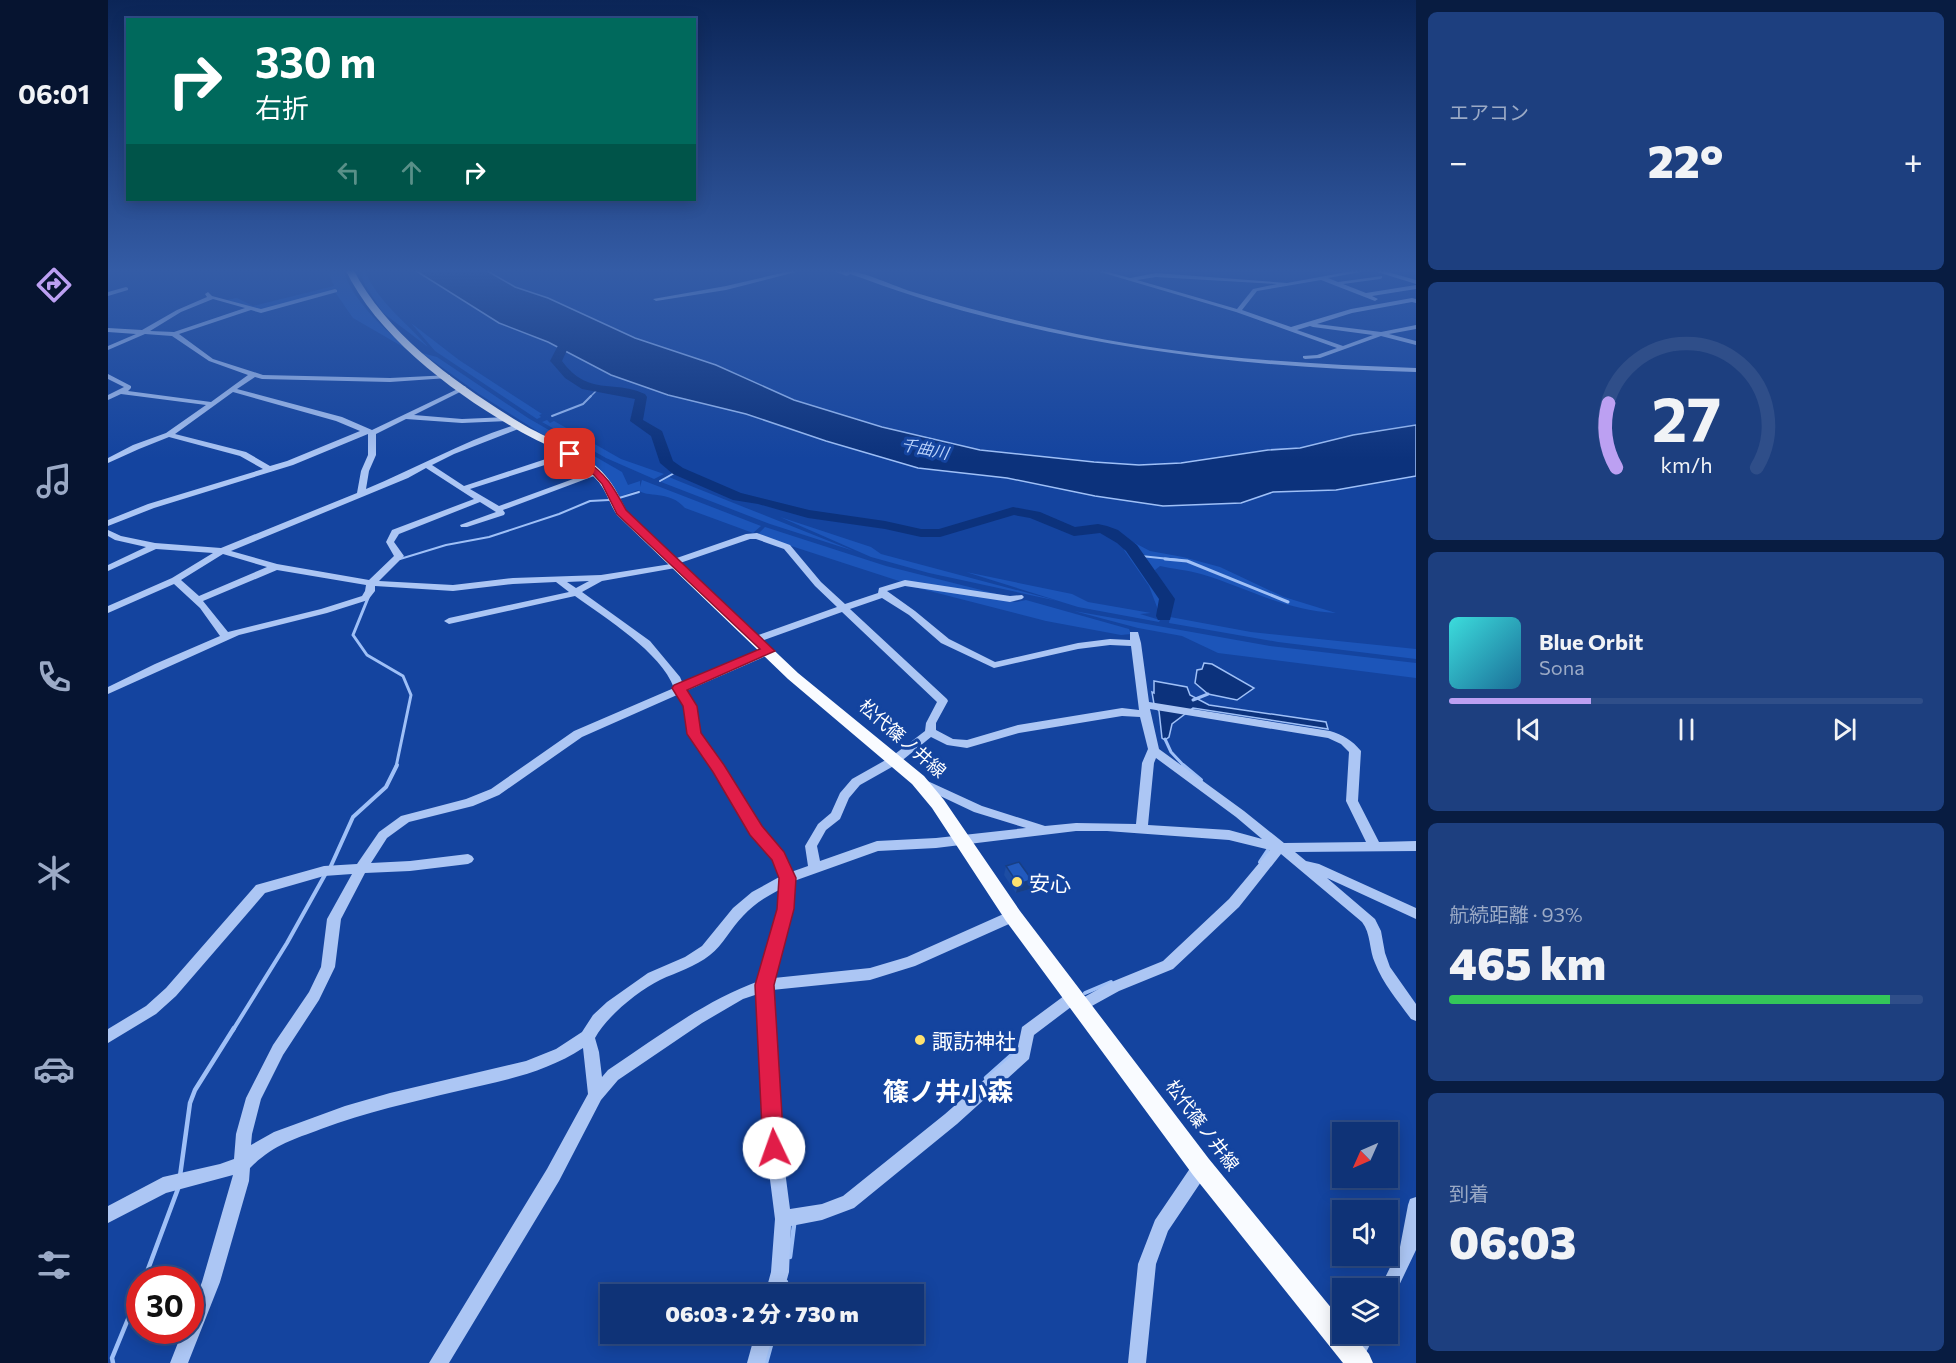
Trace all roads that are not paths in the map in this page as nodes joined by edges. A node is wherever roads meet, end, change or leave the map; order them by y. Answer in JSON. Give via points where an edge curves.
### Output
{"nodes":[{"id":1,"x":143,"y":333,"type":"edge"},
{"id":2,"x":153,"y":333,"type":"edge"},
{"id":3,"x":178,"y":333,"type":"edge"},
{"id":4,"x":396,"y":333,"type":"edge"},
{"id":5,"x":1070,"y":333,"type":"edge"},
{"id":6,"x":1303,"y":333,"type":"edge"},
{"id":7,"x":1370,"y":333,"type":"edge"},
{"id":8,"x":1388,"y":333,"type":"edge"},
{"id":9,"x":174,"y":334,"type":"junction"},
{"id":10,"x":1380,"y":334,"type":"junction"},
{"id":11,"x":1415,"y":343,"type":"edge"},
{"id":12,"x":1341,"y":347,"type":"junction"},
{"id":13,"x":108,"y":348,"type":"edge"},
{"id":14,"x":1230,"y":357,"type":"junction"},
{"id":15,"x":1416,"y":369,"type":"edge"},
{"id":16,"x":254,"y":374,"type":"junction"},
{"id":17,"x":108,"y":376,"type":"edge"},
{"id":18,"x":448,"y":376,"type":"junction"},
{"id":19,"x":464,"y":388,"type":"junction"},
{"id":20,"x":232,"y":390,"type":"junction"},
{"id":21,"x":123,"y":392,"type":"junction"},
{"id":22,"x":108,"y":398,"type":"edge"},
{"id":23,"x":212,"y":405,"type":"junction"},
{"id":24,"x":406,"y":417,"type":"junction"},
{"id":25,"x":508,"y":419,"type":"junction"},
{"id":26,"x":518,"y":426,"type":"junction"},
{"id":27,"x":369,"y":432,"type":"junction"},
{"id":28,"x":169,"y":435,"type":"junction"},
{"id":29,"x":570,"y":454,"type":"junction"},
{"id":30,"x":108,"y":461,"type":"edge"},
{"id":31,"x":426,"y":465,"type":"junction"},
{"id":32,"x":268,"y":469,"type":"junction"},
{"id":33,"x":598,"y":473,"type":"junction"},
{"id":34,"x":462,"y":489,"type":"junction"},
{"id":35,"x":362,"y":493,"type":"junction"},
{"id":36,"x":481,"y":499,"type":"junction"},
{"id":37,"x":498,"y":509,"type":"junction"},
{"id":38,"x":109,"y":522,"type":"edge"},
{"id":39,"x":464,"y":525,"type":"dead end"},
{"id":40,"x":108,"y":532,"type":"edge"},
{"id":41,"x":155,"y":546,"type":"junction"},
{"id":42,"x":222,"y":551,"type":"junction"},
{"id":43,"x":676,"y":563,"type":"junction"},
{"id":44,"x":276,"y":567,"type":"junction"},
{"id":45,"x":108,"y":568,"type":"edge"},
{"id":46,"x":601,"y":578,"type":"junction"},
{"id":47,"x":175,"y":579,"type":"junction"},
{"id":48,"x":560,"y":581,"type":"junction"},
{"id":49,"x":371,"y":583,"type":"junction"},
{"id":50,"x":576,"y":592,"type":"junction"},
{"id":51,"x":883,"y":594,"type":"junction"},
{"id":52,"x":1019,"y":597,"type":"dead end"},
{"id":53,"x":197,"y":600,"type":"junction"},
{"id":54,"x":109,"y":606,"type":"edge"},
{"id":55,"x":842,"y":608,"type":"junction"},
{"id":56,"x":449,"y":621,"type":"dead end"},
{"id":57,"x":226,"y":637,"type":"junction"},
{"id":58,"x":757,"y":639,"type":"junction"},
{"id":59,"x":769,"y":651,"type":"junction"},
{"id":60,"x":679,"y":688,"type":"junction"},
{"id":61,"x":108,"y":691,"type":"edge"},
{"id":62,"x":1147,"y":709,"type":"junction"},
{"id":63,"x":930,"y":732,"type":"junction"},
{"id":64,"x":1154,"y":751,"type":"junction"},
{"id":65,"x":895,"y":760,"type":"junction"},
{"id":66,"x":918,"y":780,"type":"junction"},
{"id":67,"x":1142,"y":827,"type":"junction"},
{"id":68,"x":1054,"y":830,"type":"junction"},
{"id":69,"x":961,"y":839,"type":"junction"},
{"id":70,"x":1416,"y":846,"type":"edge"},
{"id":71,"x":1375,"y":847,"type":"junction"},
{"id":72,"x":1279,"y":848,"type":"junction"},
{"id":73,"x":468,"y":859,"type":"dead end"},
{"id":74,"x":1304,"y":866,"type":"junction"},
{"id":75,"x":815,"y":868,"type":"junction"},
{"id":76,"x":361,"y":869,"type":"junction"},
{"id":77,"x":788,"y":878,"type":"junction"},
{"id":78,"x":1416,"y":914,"type":"edge"},
{"id":79,"x":1013,"y":916,"type":"junction"},
{"id":80,"x":765,"y":985,"type":"junction"},
{"id":81,"x":1077,"y":1001,"type":"junction"},
{"id":82,"x":1416,"y":1015,"type":"edge"},
{"id":83,"x":587,"y":1036,"type":"junction"},
{"id":84,"x":108,"y":1037,"type":"edge"},
{"id":85,"x":596,"y":1095,"type":"junction"},
{"id":86,"x":243,"y":1164,"type":"junction"},
{"id":87,"x":1201,"y":1167,"type":"junction"},
{"id":88,"x":1416,"y":1205,"type":"edge"},
{"id":89,"x":108,"y":1215,"type":"edge"},
{"id":90,"x":783,"y":1219,"type":"junction"},
{"id":91,"x":1394,"y":1278,"type":"edge"},
{"id":92,"x":777,"y":1284,"type":"edge"},
{"id":93,"x":761,"y":1344,"type":"edge"},
{"id":94,"x":1360,"y":1351,"type":"edge"},
{"id":95,"x":179,"y":1363,"type":"edge"},
{"id":96,"x":438,"y":1363,"type":"edge"},
{"id":97,"x":756,"y":1363,"type":"edge"},
{"id":98,"x":1137,"y":1363,"type":"edge"}],
"edges":[{"from":1,"to":13,"type":"street"},
{"from":2,"to":9,"type":"street"},
{"from":3,"to":9,"type":"street"},
{"from":4,"to":18,"type":"main road","name":"松代篠ノ井線"},
{"from":5,"to":14,"type":"street"},
{"from":6,"to":12,"type":"street"},
{"from":7,"to":10,"type":"street"},
{"from":8,"to":10,"type":"street"},
{"from":9,"to":16,"type":"street","via":[[211,360]]},
{"from":10,"to":11,"type":"street"},
{"from":10,"to":12,"type":"street"},
{"from":12,"to":14,"type":"street","via":[[1318,357]]},
{"from":14,"to":15,"type":"street"},
{"from":16,"to":18,"type":"street","via":[[344,381]]},
{"from":16,"to":20,"type":"street"},
{"from":17,"to":21,"type":"street","via":[[129,387]]},
{"from":18,"to":19,"type":"main road","name":"松代篠ノ井線"},
{"from":19,"to":24,"type":"street"},
{"from":19,"to":25,"type":"main road","name":"松代篠ノ井線"},
{"from":20,"to":23,"type":"street"},
{"from":20,"to":27,"type":"street","via":[[339,419]]},
{"from":21,"to":22,"type":"street"},
{"from":21,"to":23,"type":"street"},
{"from":23,"to":28,"type":"street"},
{"from":24,"to":25,"type":"street"},
{"from":24,"to":27,"type":"street"},
{"from":25,"to":26,"type":"main road","name":"松代篠ノ井線"},
{"from":26,"to":29,"type":"main road","name":"松代篠ノ井線"},
{"from":26,"to":31,"type":"street"},
{"from":27,"to":32,"type":"street"},
{"from":27,"to":35,"type":"street","via":[[372,455]]},
{"from":28,"to":30,"type":"street"},
{"from":28,"to":32,"type":"street","via":[[243,454]]},
{"from":29,"to":33,"type":"main road","name":"松代篠ノ井線"},
{"from":29,"to":34,"type":"street"},
{"from":31,"to":34,"type":"street"},
{"from":31,"to":35,"type":"street"},
{"from":32,"to":38,"type":"street"},
{"from":33,"to":37,"type":"street"},
{"from":33,"to":43,"type":"main road","name":"松代篠ノ井線","via":[[621,512]]},
{"from":34,"to":36,"type":"street"},
{"from":35,"to":42,"type":"street"},
{"from":36,"to":37,"type":"street"},
{"from":36,"to":49,"type":"street","via":[[395,532],[390,542],[399,556]]},
{"from":37,"to":39,"type":"street","via":[[501,513]]},
{"from":40,"to":41,"type":"street"},
{"from":41,"to":42,"type":"street"},
{"from":41,"to":45,"type":"street"},
{"from":42,"to":44,"type":"street"},
{"from":42,"to":47,"type":"street"},
{"from":43,"to":46,"type":"street"},
{"from":43,"to":55,"type":"street","via":[[757,536],[787,547]]},
{"from":43,"to":58,"type":"main road","name":"松代篠ノ井線"},
{"from":44,"to":49,"type":"street"},
{"from":44,"to":53,"type":"street"},
{"from":46,"to":48,"type":"street"},
{"from":46,"to":50,"type":"street"},
{"from":47,"to":53,"type":"street"},
{"from":47,"to":54,"type":"street"},
{"from":48,"to":49,"type":"street","via":[[513,581],[471,588]]},
{"from":48,"to":50,"type":"street"},
{"from":49,"to":57,"type":"street","via":[[365,598]]},
{"from":50,"to":56,"type":"street"},
{"from":50,"to":60,"type":"street","via":[[646,642]]},
{"from":51,"to":52,"type":"street","via":[[882,590],[905,583],[1010,599]]},
{"from":51,"to":55,"type":"street"},
{"from":51,"to":62,"type":"street","via":[[945,641],[994,665],[1135,638]]},
{"from":53,"to":57,"type":"street"},
{"from":55,"to":58,"type":"street"},
{"from":55,"to":63,"type":"street","via":[[943,701]]},
{"from":57,"to":61,"type":"street"},
{"from":58,"to":59,"type":"main road","name":"松代篠ノ井線"},
{"from":59,"to":60,"type":"street"},
{"from":59,"to":65,"type":"main road","name":"松代篠ノ井線"},
{"from":60,"to":76,"type":"street","via":[[578,734],[495,792],[399,823],[383,835]]},
{"from":60,"to":77,"type":"street","via":[[690,706],[694,734],[756,831],[778,856]]},
{"from":62,"to":63,"type":"street","via":[[1018,729],[967,744],[951,742]]},
{"from":62,"to":64,"type":"street"},
{"from":62,"to":71,"type":"street","via":[[1330,735],[1350,744],[1355,751],[1352,801]]},
{"from":63,"to":65,"type":"street"},
{"from":64,"to":67,"type":"street","via":[[1148,763]]},
{"from":64,"to":72,"type":"street"},
{"from":65,"to":66,"type":"main road","name":"松代篠ノ井線"},
{"from":65,"to":75,"type":"street","via":[[856,782],[844,796],[836,816],[822,827],[811,846]]},
{"from":66,"to":68,"type":"street","via":[[994,815]]},
{"from":66,"to":69,"type":"main road","name":"松代篠ノ井線"},
{"from":67,"to":68,"type":"street"},
{"from":67,"to":72,"type":"street","via":[[1229,835]]},
{"from":68,"to":69,"type":"street"},
{"from":69,"to":75,"type":"street","via":[[877,846]]},
{"from":69,"to":79,"type":"main road","name":"松代篠ノ井線"},
{"from":70,"to":71,"type":"street"},
{"from":71,"to":72,"type":"street"},
{"from":72,"to":74,"type":"street"},
{"from":72,"to":81,"type":"street","via":[[1234,903],[1168,965]]},
{"from":73,"to":76,"type":"street"},
{"from":74,"to":78,"type":"street","via":[[1315,867]]},
{"from":74,"to":82,"type":"street","via":[[1375,927],[1378,954]]},
{"from":75,"to":77,"type":"street"},
{"from":76,"to":84,"type":"street","via":[[328,871],[261,889],[171,992],[151,1011]]},
{"from":76,"to":86,"type":"street","via":[[334,919],[328,967],[254,1098],[244,1134]]},
{"from":77,"to":80,"type":"street","via":[[785,909]]},
{"from":77,"to":83,"type":"street","via":[[738,912],[707,950],[653,977],[612,1006]]},
{"from":79,"to":80,"type":"street","via":[[910,962],[870,974]]},
{"from":79,"to":81,"type":"main road","name":"松代篠ノ井線"},
{"from":80,"to":85,"type":"street","via":[[738,995],[688,1024],[613,1075]]},
{"from":80,"to":90,"type":"street","via":[[774,1148]]},
{"from":81,"to":87,"type":"main road","name":"松代篠ノ井線"},
{"from":81,"to":90,"type":"street","via":[[1027,1032],[1024,1054],[848,1202],[822,1212]]},
{"from":83,"to":85,"type":"street"},
{"from":83,"to":86,"type":"street","via":[[561,1054],[527,1068],[390,1100],[323,1121],[280,1137],[258,1149]]},
{"from":85,"to":96,"type":"street","via":[[553,1175]]},
{"from":86,"to":89,"type":"street","via":[[180,1179]]},
{"from":86,"to":95,"type":"street","via":[[242,1181],[211,1282]]},
{"from":87,"to":94,"type":"main road","name":"松代篠ノ井線"},
{"from":87,"to":98,"type":"street","via":[[1161,1226],[1147,1264]]},
{"from":88,"to":91,"type":"street","via":[[1408,1248]]},
{"from":90,"to":92,"type":"street"},
{"from":93,"to":97,"type":"street"}]}
